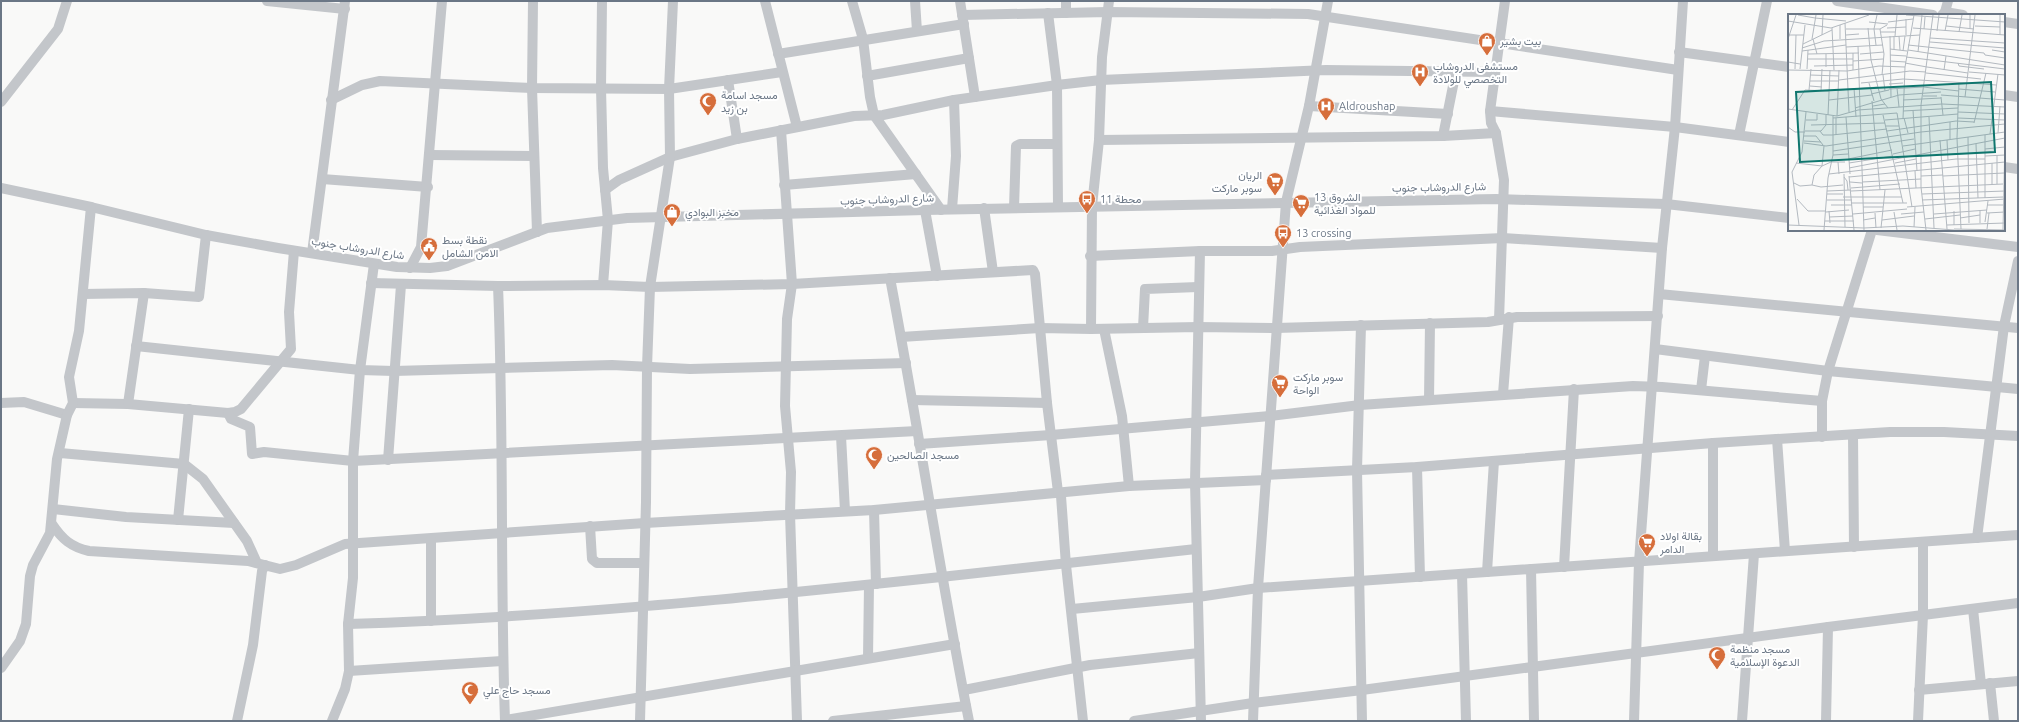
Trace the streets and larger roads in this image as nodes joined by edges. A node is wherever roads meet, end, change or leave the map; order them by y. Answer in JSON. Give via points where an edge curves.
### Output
{"nodes":[{"id":1,"x":67,"y":1,"type":"edge"},
{"id":2,"x":267,"y":1,"type":"edge"},
{"id":3,"x":442,"y":1,"type":"edge"},
{"id":4,"x":533,"y":1,"type":"edge"},
{"id":5,"x":602,"y":1,"type":"edge"},
{"id":6,"x":673,"y":1,"type":"edge"},
{"id":7,"x":765,"y":1,"type":"edge"},
{"id":8,"x":852,"y":1,"type":"edge"},
{"id":9,"x":915,"y":1,"type":"edge"},
{"id":10,"x":960,"y":1,"type":"edge"},
{"id":11,"x":1066,"y":1,"type":"edge"},
{"id":12,"x":1108,"y":1,"type":"edge"},
{"id":13,"x":1328,"y":1,"type":"edge"},
{"id":14,"x":1505,"y":1,"type":"edge"},
{"id":15,"x":1683,"y":1,"type":"edge"},
{"id":16,"x":1767,"y":1,"type":"edge"},
{"id":17,"x":1836,"y":1,"type":"edge"},
{"id":18,"x":1948,"y":1,"type":"edge"},
{"id":19,"x":345,"y":5,"type":"edge"},
{"id":20,"x":1108,"y":12,"type":"junction"},
{"id":21,"x":1048,"y":13,"type":"junction"},
{"id":22,"x":1066,"y":13,"type":"junction"},
{"id":23,"x":1926,"y":14,"type":"edge"},
{"id":24,"x":1944,"y":14,"type":"edge"},
{"id":25,"x":1325,"y":16,"type":"junction"},
{"id":26,"x":963,"y":19,"type":"junction"},
{"id":27,"x":2005,"y":22,"type":"edge"},
{"id":28,"x":2018,"y":24,"type":"edge"},
{"id":29,"x":917,"y":31,"type":"junction"},
{"id":30,"x":863,"y":39,"type":"junction"},
{"id":31,"x":1498,"y":42,"type":"junction"},
{"id":32,"x":1679,"y":52,"type":"junction"},
{"id":33,"x":778,"y":54,"type":"junction"},
{"id":34,"x":969,"y":58,"type":"junction"},
{"id":35,"x":1755,"y":62,"type":"junction"},
{"id":36,"x":1788,"y":67,"type":"edge"},
{"id":37,"x":1678,"y":70,"type":"junction"},
{"id":38,"x":1316,"y":71,"type":"junction"},
{"id":39,"x":1456,"y":71,"type":"junction"},
{"id":40,"x":782,"y":72,"type":"junction"},
{"id":41,"x":1494,"y":72,"type":"junction"},
{"id":42,"x":867,"y":76,"type":"junction"},
{"id":43,"x":728,"y":80,"type":"junction"},
{"id":44,"x":1101,"y":80,"type":"junction"},
{"id":45,"x":434,"y":84,"type":"junction"},
{"id":46,"x":1058,"y":85,"type":"junction"},
{"id":47,"x":532,"y":88,"type":"junction"},
{"id":48,"x":601,"y":88,"type":"junction"},
{"id":49,"x":669,"y":89,"type":"junction"},
{"id":50,"x":2005,"y":95,"type":"edge"},
{"id":51,"x":975,"y":97,"type":"junction"},
{"id":52,"x":2018,"y":97,"type":"edge"},
{"id":53,"x":331,"y":100,"type":"junction"},
{"id":54,"x":954,"y":100,"type":"junction"},
{"id":55,"x":1,"y":102,"type":"edge"},
{"id":56,"x":1309,"y":106,"type":"junction"},
{"id":57,"x":1490,"y":111,"type":"junction"},
{"id":58,"x":1448,"y":114,"type":"junction"},
{"id":59,"x":874,"y":116,"type":"junction"},
{"id":60,"x":797,"y":127,"type":"junction"},
{"id":61,"x":1675,"y":127,"type":"junction"},
{"id":62,"x":781,"y":130,"type":"junction"},
{"id":63,"x":1496,"y":133,"type":"junction"},
{"id":64,"x":1739,"y":135,"type":"junction"},
{"id":65,"x":1443,"y":136,"type":"junction"},
{"id":66,"x":1302,"y":137,"type":"junction"},
{"id":67,"x":736,"y":139,"type":"junction"},
{"id":68,"x":1099,"y":140,"type":"junction"},
{"id":69,"x":1788,"y":142,"type":"edge"},
{"id":70,"x":1056,"y":144,"type":"junction"},
{"id":71,"x":430,"y":155,"type":"junction"},
{"id":72,"x":533,"y":156,"type":"junction"},
{"id":73,"x":670,"y":157,"type":"junction"},
{"id":74,"x":2005,"y":167,"type":"edge"},
{"id":75,"x":2018,"y":169,"type":"edge"},
{"id":76,"x":916,"y":174,"type":"junction"},
{"id":77,"x":322,"y":179,"type":"junction"},
{"id":78,"x":784,"y":185,"type":"junction"},
{"id":79,"x":428,"y":187,"type":"junction"},
{"id":80,"x":1,"y":188,"type":"edge"},
{"id":81,"x":605,"y":190,"type":"junction"},
{"id":82,"x":1504,"y":199,"type":"junction"},
{"id":83,"x":1286,"y":202,"type":"junction"},
{"id":84,"x":1666,"y":204,"type":"junction"},
{"id":85,"x":1092,"y":206,"type":"junction"},
{"id":86,"x":91,"y":207,"type":"junction"},
{"id":87,"x":1058,"y":207,"type":"junction"},
{"id":88,"x":984,"y":208,"type":"junction"},
{"id":89,"x":1014,"y":208,"type":"junction"},
{"id":90,"x":952,"y":209,"type":"junction"},
{"id":91,"x":925,"y":210,"type":"junction"},
{"id":92,"x":941,"y":210,"type":"junction"},
{"id":93,"x":786,"y":215,"type":"junction"},
{"id":94,"x":661,"y":217,"type":"junction"},
{"id":95,"x":1788,"y":218,"type":"edge"},
{"id":96,"x":608,"y":220,"type":"junction"},
{"id":97,"x":1872,"y":231,"type":"edge"},
{"id":98,"x":1885,"y":231,"type":"edge"},
{"id":99,"x":537,"y":232,"type":"junction"},
{"id":100,"x":206,"y":235,"type":"junction"},
{"id":101,"x":1503,"y":238,"type":"junction"},
{"id":102,"x":2018,"y":247,"type":"edge"},
{"id":103,"x":1662,"y":248,"type":"junction"},
{"id":104,"x":1282,"y":250,"type":"junction"},
{"id":105,"x":294,"y":251,"type":"junction"},
{"id":106,"x":1200,"y":251,"type":"junction"},
{"id":107,"x":312,"y":253,"type":"junction"},
{"id":108,"x":1090,"y":256,"type":"junction"},
{"id":109,"x":2018,"y":262,"type":"edge"},
{"id":110,"x":374,"y":264,"type":"junction"},
{"id":111,"x":410,"y":268,"type":"junction"},
{"id":112,"x":993,"y":272,"type":"junction"},
{"id":113,"x":938,"y":276,"type":"junction"},
{"id":114,"x":890,"y":278,"type":"junction"},
{"id":115,"x":371,"y":283,"type":"junction"},
{"id":116,"x":401,"y":284,"type":"junction"},
{"id":117,"x":792,"y":284,"type":"junction"},
{"id":118,"x":603,"y":285,"type":"junction"},
{"id":119,"x":498,"y":286,"type":"junction"},
{"id":120,"x":650,"y":287,"type":"junction"},
{"id":121,"x":1198,"y":287,"type":"junction"},
{"id":122,"x":144,"y":293,"type":"junction"},
{"id":123,"x":83,"y":294,"type":"junction"},
{"id":124,"x":1660,"y":294,"type":"junction"},
{"id":125,"x":1846,"y":311,"type":"junction"},
{"id":126,"x":1658,"y":316,"type":"junction"},
{"id":127,"x":1504,"y":318,"type":"junction"},
{"id":128,"x":1430,"y":323,"type":"junction"},
{"id":129,"x":1361,"y":325,"type":"junction"},
{"id":130,"x":2004,"y":326,"type":"junction"},
{"id":131,"x":1198,"y":327,"type":"junction"},
{"id":132,"x":1040,"y":328,"type":"junction"},
{"id":133,"x":1143,"y":328,"type":"junction"},
{"id":134,"x":1276,"y":328,"type":"junction"},
{"id":135,"x":2018,"y":328,"type":"edge"},
{"id":136,"x":1091,"y":329,"type":"junction"},
{"id":137,"x":1104,"y":329,"type":"junction"},
{"id":138,"x":901,"y":337,"type":"junction"},
{"id":139,"x":136,"y":346,"type":"junction"},
{"id":140,"x":1656,"y":350,"type":"junction"},
{"id":141,"x":1705,"y":356,"type":"junction"},
{"id":142,"x":280,"y":361,"type":"junction"},
{"id":143,"x":906,"y":363,"type":"junction"},
{"id":144,"x":785,"y":365,"type":"junction"},
{"id":145,"x":647,"y":367,"type":"junction"},
{"id":146,"x":501,"y":369,"type":"junction"},
{"id":147,"x":360,"y":370,"type":"junction"},
{"id":148,"x":394,"y":371,"type":"junction"},
{"id":149,"x":1828,"y":371,"type":"junction"},
{"id":150,"x":1652,"y":386,"type":"junction"},
{"id":151,"x":1995,"y":387,"type":"junction"},
{"id":152,"x":1574,"y":389,"type":"junction"},
{"id":153,"x":2018,"y":389,"type":"edge"},
{"id":154,"x":1700,"y":390,"type":"junction"},
{"id":155,"x":1504,"y":394,"type":"junction"},
{"id":156,"x":912,"y":400,"type":"junction"},
{"id":157,"x":1429,"y":400,"type":"junction"},
{"id":158,"x":1822,"y":402,"type":"junction"},
{"id":159,"x":1,"y":403,"type":"edge"},
{"id":160,"x":73,"y":403,"type":"junction"},
{"id":161,"x":1047,"y":403,"type":"junction"},
{"id":162,"x":128,"y":404,"type":"junction"},
{"id":163,"x":1360,"y":405,"type":"junction"},
{"id":164,"x":189,"y":409,"type":"junction"},
{"id":165,"x":228,"y":413,"type":"junction"},
{"id":166,"x":67,"y":415,"type":"junction"},
{"id":167,"x":1270,"y":416,"type":"junction"},
{"id":168,"x":1196,"y":422,"type":"junction"},
{"id":169,"x":1124,"y":428,"type":"junction"},
{"id":170,"x":917,"y":431,"type":"junction"},
{"id":171,"x":1051,"y":435,"type":"junction"},
{"id":172,"x":1853,"y":435,"type":"junction"},
{"id":173,"x":1991,"y":435,"type":"junction"},
{"id":174,"x":841,"y":436,"type":"junction"},
{"id":175,"x":2018,"y":436,"type":"edge"},
{"id":176,"x":1822,"y":437,"type":"junction"},
{"id":177,"x":786,"y":438,"type":"junction"},
{"id":178,"x":1778,"y":439,"type":"junction"},
{"id":179,"x":1713,"y":443,"type":"junction"},
{"id":180,"x":647,"y":444,"type":"junction"},
{"id":181,"x":919,"y":444,"type":"junction"},
{"id":182,"x":1647,"y":449,"type":"junction"},
{"id":183,"x":60,"y":453,"type":"junction"},
{"id":184,"x":502,"y":453,"type":"junction"},
{"id":185,"x":1571,"y":456,"type":"junction"},
{"id":186,"x":388,"y":460,"type":"junction"},
{"id":187,"x":353,"y":461,"type":"junction"},
{"id":188,"x":1494,"y":461,"type":"junction"},
{"id":189,"x":184,"y":464,"type":"junction"},
{"id":190,"x":1417,"y":467,"type":"junction"},
{"id":191,"x":1357,"y":470,"type":"junction"},
{"id":192,"x":1266,"y":478,"type":"junction"},
{"id":193,"x":1195,"y":482,"type":"junction"},
{"id":194,"x":1129,"y":486,"type":"junction"},
{"id":195,"x":1058,"y":492,"type":"junction"},
{"id":196,"x":929,"y":506,"type":"junction"},
{"id":197,"x":53,"y":509,"type":"junction"},
{"id":198,"x":874,"y":510,"type":"junction"},
{"id":199,"x":845,"y":511,"type":"junction"},
{"id":200,"x":790,"y":514,"type":"junction"},
{"id":201,"x":178,"y":520,"type":"junction"},
{"id":202,"x":234,"y":523,"type":"junction"},
{"id":203,"x":645,"y":523,"type":"junction"},
{"id":204,"x":52,"y":524,"type":"junction"},
{"id":205,"x":590,"y":526,"type":"junction"},
{"id":206,"x":501,"y":534,"type":"junction"},
{"id":207,"x":2018,"y":535,"type":"edge"},
{"id":208,"x":1977,"y":538,"type":"junction"},
{"id":209,"x":431,"y":539,"type":"junction"},
{"id":210,"x":1923,"y":542,"type":"junction"},
{"id":211,"x":352,"y":543,"type":"junction"},
{"id":212,"x":1854,"y":547,"type":"junction"},
{"id":213,"x":1196,"y":548,"type":"junction"},
{"id":214,"x":1785,"y":552,"type":"junction"},
{"id":215,"x":1754,"y":554,"type":"junction"},
{"id":216,"x":1713,"y":556,"type":"junction"},
{"id":217,"x":1639,"y":562,"type":"junction"},
{"id":218,"x":643,"y":563,"type":"junction"},
{"id":219,"x":261,"y":564,"type":"junction"},
{"id":220,"x":1066,"y":565,"type":"junction"},
{"id":221,"x":1564,"y":567,"type":"junction"},
{"id":222,"x":1532,"y":569,"type":"junction"},
{"id":223,"x":1487,"y":572,"type":"junction"},
{"id":224,"x":1462,"y":574,"type":"junction"},
{"id":225,"x":942,"y":577,"type":"junction"},
{"id":226,"x":1420,"y":577,"type":"junction"},
{"id":227,"x":1359,"y":581,"type":"junction"},
{"id":228,"x":873,"y":585,"type":"junction"},
{"id":229,"x":1258,"y":588,"type":"junction"},
{"id":230,"x":792,"y":593,"type":"junction"},
{"id":231,"x":1198,"y":597,"type":"junction"},
{"id":232,"x":2018,"y":603,"type":"edge"},
{"id":233,"x":642,"y":607,"type":"junction"},
{"id":234,"x":1072,"y":609,"type":"junction"},
{"id":235,"x":1973,"y":609,"type":"junction"},
{"id":236,"x":1923,"y":615,"type":"junction"},
{"id":237,"x":501,"y":617,"type":"junction"},
{"id":238,"x":431,"y":621,"type":"junction"},
{"id":239,"x":348,"y":624,"type":"junction"},
{"id":240,"x":1828,"y":627,"type":"junction"},
{"id":241,"x":1748,"y":638,"type":"junction"},
{"id":242,"x":955,"y":644,"type":"junction"},
{"id":243,"x":1199,"y":653,"type":"junction"},
{"id":244,"x":1636,"y":653,"type":"junction"},
{"id":245,"x":868,"y":658,"type":"junction"},
{"id":246,"x":502,"y":661,"type":"junction"},
{"id":247,"x":1533,"y":666,"type":"junction"},
{"id":248,"x":1,"y":668,"type":"edge"},
{"id":249,"x":1078,"y":668,"type":"junction"},
{"id":250,"x":796,"y":670,"type":"junction"},
{"id":251,"x":349,"y":671,"type":"junction"},
{"id":252,"x":1465,"y":676,"type":"junction"},
{"id":253,"x":2018,"y":681,"type":"edge"},
{"id":254,"x":1986,"y":684,"type":"junction"},
{"id":255,"x":964,"y":690,"type":"junction"},
{"id":256,"x":1362,"y":690,"type":"junction"},
{"id":257,"x":1919,"y":690,"type":"junction"},
{"id":258,"x":641,"y":698,"type":"junction"},
{"id":259,"x":1253,"y":703,"type":"junction"},
{"id":260,"x":966,"y":706,"type":"junction"},
{"id":261,"x":1201,"y":716,"type":"edge"},
{"id":262,"x":505,"y":720,"type":"edge"},
{"id":263,"x":237,"y":721,"type":"edge"},
{"id":264,"x":332,"y":721,"type":"edge"},
{"id":265,"x":640,"y":721,"type":"edge"},
{"id":266,"x":798,"y":721,"type":"edge"},
{"id":267,"x":833,"y":721,"type":"edge"},
{"id":268,"x":969,"y":721,"type":"edge"},
{"id":269,"x":1083,"y":721,"type":"edge"},
{"id":270,"x":1134,"y":721,"type":"edge"},
{"id":271,"x":1252,"y":721,"type":"edge"},
{"id":272,"x":1362,"y":721,"type":"edge"},
{"id":273,"x":1466,"y":721,"type":"edge"},
{"id":274,"x":1534,"y":721,"type":"edge"},
{"id":275,"x":1634,"y":721,"type":"edge"},
{"id":276,"x":1742,"y":721,"type":"edge"},
{"id":277,"x":1826,"y":721,"type":"edge"},
{"id":278,"x":1918,"y":721,"type":"edge"},
{"id":279,"x":1994,"y":721,"type":"edge"}],
"edges":[{"from":1,"to":55,"type":"street","via":[[58,29]]},
{"from":2,"to":19,"type":"street"},
{"from":3,"to":45,"type":"street"},
{"from":4,"to":47,"type":"street"},
{"from":5,"to":48,"type":"street"},
{"from":6,"to":49,"type":"street"},
{"from":7,"to":33,"type":"street"},
{"from":8,"to":30,"type":"street"},
{"from":9,"to":29,"type":"street"},
{"from":10,"to":26,"type":"street"},
{"from":11,"to":22,"type":"street"},
{"from":12,"to":20,"type":"street"},
{"from":13,"to":25,"type":"street"},
{"from":14,"to":31,"type":"street"},
{"from":15,"to":32,"type":"street"},
{"from":16,"to":35,"type":"street"},
{"from":17,"to":23,"type":"street"},
{"from":18,"to":24,"type":"street"},
{"from":19,"to":53,"type":"street"},
{"from":20,"to":22,"type":"street"},
{"from":20,"to":25,"type":"street","via":[[1292,13]]},
{"from":20,"to":44,"type":"street"},
{"from":21,"to":22,"type":"street"},
{"from":21,"to":26,"type":"street"},
{"from":21,"to":46,"type":"street"},
{"from":25,"to":31,"type":"street"},
{"from":25,"to":38,"type":"street"},
{"from":26,"to":29,"type":"street"},
{"from":26,"to":34,"type":"street"},
{"from":27,"to":28,"type":"street"},
{"from":29,"to":30,"type":"street"},
{"from":30,"to":33,"type":"street"},
{"from":30,"to":42,"type":"street"},
{"from":31,"to":37,"type":"street"},
{"from":31,"to":41,"type":"street"},
{"from":32,"to":35,"type":"street"},
{"from":32,"to":37,"type":"street"},
{"from":33,"to":40,"type":"street"},
{"from":34,"to":42,"type":"street"},
{"from":34,"to":51,"type":"street"},
{"from":35,"to":36,"type":"street"},
{"from":35,"to":64,"type":"street"},
{"from":37,"to":61,"type":"street"},
{"from":38,"to":39,"type":"street"},
{"from":38,"to":44,"type":"street"},
{"from":38,"to":56,"type":"street"},
{"from":39,"to":41,"type":"street"},
{"from":39,"to":58,"type":"street"},
{"from":40,"to":43,"type":"street"},
{"from":40,"to":60,"type":"street"},
{"from":41,"to":57,"type":"street"},
{"from":42,"to":59,"type":"street"},
{"from":43,"to":49,"type":"street"},
{"from":43,"to":67,"type":"street"},
{"from":44,"to":46,"type":"street"},
{"from":44,"to":68,"type":"street"},
{"from":45,"to":47,"type":"street"},
{"from":45,"to":53,"type":"street","via":[[380,81],[362,85]]},
{"from":45,"to":71,"type":"street"},
{"from":46,"to":51,"type":"street"},
{"from":46,"to":70,"type":"street"},
{"from":47,"to":48,"type":"street"},
{"from":47,"to":72,"type":"street"},
{"from":48,"to":49,"type":"street"},
{"from":48,"to":81,"type":"street"},
{"from":49,"to":73,"type":"street"},
{"from":50,"to":52,"type":"street"},
{"from":51,"to":54,"type":"street"},
{"from":53,"to":77,"type":"street"},
{"from":54,"to":59,"type":"street"},
{"from":54,"to":90,"type":"street","via":[[956,156]]},
{"from":56,"to":58,"type":"street"},
{"from":56,"to":66,"type":"street"},
{"from":57,"to":61,"type":"street"},
{"from":57,"to":63,"type":"street","via":[[1491,123]]},
{"from":58,"to":65,"type":"street"},
{"from":59,"to":60,"type":"street","via":[[854,116]]},
{"from":59,"to":76,"type":"street"},
{"from":60,"to":62,"type":"street"},
{"from":61,"to":64,"type":"street"},
{"from":61,"to":84,"type":"street"},
{"from":62,"to":67,"type":"street"},
{"from":62,"to":78,"type":"street"},
{"from":63,"to":65,"type":"street"},
{"from":63,"to":82,"type":"street","via":[[1504,180]]},
{"from":64,"to":69,"type":"street"},
{"from":65,"to":66,"type":"street"},
{"from":66,"to":68,"type":"street"},
{"from":66,"to":83,"type":"street"},
{"from":67,"to":73,"type":"street"},
{"from":68,"to":85,"type":"street"},
{"from":70,"to":87,"type":"street"},
{"from":70,"to":89,"type":"street","via":[[1016,146]]},
{"from":71,"to":72,"type":"street"},
{"from":71,"to":79,"type":"street"},
{"from":72,"to":99,"type":"street"},
{"from":73,"to":81,"type":"street","via":[[619,180]]},
{"from":73,"to":94,"type":"street"},
{"from":74,"to":75,"type":"street"},
{"from":76,"to":78,"type":"street"},
{"from":76,"to":92,"type":"street"},
{"from":77,"to":79,"type":"street"},
{"from":77,"to":107,"type":"street"},
{"from":78,"to":93,"type":"street"},
{"from":79,"to":111,"type":"street","via":[[421,247]]},
{"from":80,"to":86,"type":"street","name":"شارع الدروشاب جنوب"},
{"from":81,"to":96,"type":"street"},
{"from":82,"to":83,"type":"street","name":"شارع الدروشاب جنوب"},
{"from":82,"to":84,"type":"street","name":"شارع الدروشاب جنوب"},
{"from":82,"to":101,"type":"street"},
{"from":83,"to":85,"type":"street","name":"شارع الدروشاب جنوب"},
{"from":83,"to":104,"type":"street"},
{"from":84,"to":95,"type":"street","name":"شارع الدروشاب جنوب"},
{"from":84,"to":103,"type":"street"},
{"from":85,"to":87,"type":"street","name":"شارع الدروشاب جنوب"},
{"from":85,"to":108,"type":"street"},
{"from":86,"to":100,"type":"street","name":"شارع الدروشاب جنوب"},
{"from":86,"to":123,"type":"street"},
{"from":87,"to":89,"type":"street","name":"شارع الدروشاب جنوب"},
{"from":88,"to":89,"type":"street","name":"شارع الدروشاب جنوب"},
{"from":88,"to":90,"type":"street","name":"شارع الدروشاب جنوب"},
{"from":88,"to":112,"type":"street"},
{"from":90,"to":92,"type":"street","name":"شارع الدروشاب جنوب"},
{"from":91,"to":92,"type":"street","name":"شارع الدروشاب جنوب"},
{"from":91,"to":93,"type":"street","name":"شارع الدروشاب جنوب"},
{"from":91,"to":113,"type":"street"},
{"from":93,"to":94,"type":"street","name":"شارع الدروشاب جنوب"},
{"from":93,"to":117,"type":"street"},
{"from":94,"to":96,"type":"street","name":"شارع الدروشاب جنوب"},
{"from":94,"to":120,"type":"street"},
{"from":96,"to":99,"type":"street","name":"شارع الدروشاب جنوب","via":[[558,226]]},
{"from":96,"to":118,"type":"street"},
{"from":97,"to":125,"type":"street"},
{"from":98,"to":102,"type":"street"},
{"from":99,"to":111,"type":"street","name":"شارع الدروشاب جنوب","via":[[447,266]]},
{"from":100,"to":105,"type":"street","name":"شارع الدروشاب جنوب"},
{"from":100,"to":122,"type":"street","via":[[199,297]]},
{"from":101,"to":103,"type":"street"},
{"from":101,"to":104,"type":"street","via":[[1300,247]]},
{"from":101,"to":127,"type":"street"},
{"from":103,"to":124,"type":"street"},
{"from":104,"to":106,"type":"street"},
{"from":104,"to":134,"type":"street"},
{"from":105,"to":107,"type":"street","name":"شارع الدروشاب جنوب"},
{"from":105,"to":142,"type":"street","via":[[289,312],[291,349]]},
{"from":106,"to":108,"type":"street"},
{"from":106,"to":121,"type":"street"},
{"from":107,"to":110,"type":"street","name":"شارع الدروشاب جنوب"},
{"from":108,"to":136,"type":"street"},
{"from":109,"to":130,"type":"street"},
{"from":110,"to":111,"type":"street","name":"شارع الدروشاب جنوب"},
{"from":110,"to":115,"type":"street"},
{"from":112,"to":113,"type":"street"},
{"from":112,"to":132,"type":"street","via":[[1033,270]]},
{"from":113,"to":114,"type":"street"},
{"from":114,"to":117,"type":"street"},
{"from":114,"to":138,"type":"street"},
{"from":115,"to":116,"type":"street"},
{"from":115,"to":147,"type":"street"},
{"from":116,"to":119,"type":"street"},
{"from":116,"to":148,"type":"street"},
{"from":117,"to":120,"type":"street"},
{"from":117,"to":144,"type":"street","via":[[787,318]]},
{"from":118,"to":119,"type":"street"},
{"from":118,"to":120,"type":"street"},
{"from":119,"to":146,"type":"street"},
{"from":120,"to":145,"type":"street"},
{"from":121,"to":131,"type":"street"},
{"from":121,"to":133,"type":"street","via":[[1145,289]]},
{"from":122,"to":123,"type":"street"},
{"from":122,"to":139,"type":"street"},
{"from":123,"to":160,"type":"street","via":[[79,332],[69,376]]},
{"from":124,"to":125,"type":"street"},
{"from":124,"to":126,"type":"street"},
{"from":125,"to":130,"type":"street"},
{"from":125,"to":149,"type":"street"},
{"from":126,"to":127,"type":"street"},
{"from":126,"to":140,"type":"street"},
{"from":127,"to":128,"type":"street","via":[[1488,322]]},
{"from":127,"to":155,"type":"street"},
{"from":128,"to":129,"type":"street"},
{"from":128,"to":157,"type":"street"},
{"from":129,"to":134,"type":"street"},
{"from":129,"to":163,"type":"street"},
{"from":130,"to":135,"type":"street"},
{"from":130,"to":151,"type":"street"},
{"from":131,"to":133,"type":"street"},
{"from":131,"to":134,"type":"street"},
{"from":131,"to":168,"type":"street"},
{"from":132,"to":136,"type":"street"},
{"from":132,"to":138,"type":"street"},
{"from":132,"to":161,"type":"street"},
{"from":133,"to":137,"type":"street"},
{"from":134,"to":167,"type":"street"},
{"from":136,"to":137,"type":"street"},
{"from":137,"to":169,"type":"street"},
{"from":138,"to":143,"type":"street"},
{"from":139,"to":142,"type":"street"},
{"from":139,"to":162,"type":"street"},
{"from":140,"to":141,"type":"street"},
{"from":140,"to":150,"type":"street"},
{"from":141,"to":149,"type":"street"},
{"from":141,"to":154,"type":"street"},
{"from":142,"to":147,"type":"street"},
{"from":142,"to":165,"type":"street","via":[[241,408]]},
{"from":143,"to":144,"type":"street"},
{"from":143,"to":156,"type":"street"},
{"from":144,"to":145,"type":"street","via":[[690,369]]},
{"from":144,"to":177,"type":"street"},
{"from":145,"to":146,"type":"street","via":[[612,365]]},
{"from":145,"to":180,"type":"street"},
{"from":146,"to":148,"type":"street"},
{"from":146,"to":184,"type":"street"},
{"from":147,"to":148,"type":"street"},
{"from":147,"to":187,"type":"street"},
{"from":148,"to":186,"type":"street"},
{"from":149,"to":151,"type":"street"},
{"from":149,"to":158,"type":"street"},
{"from":150,"to":152,"type":"street"},
{"from":150,"to":154,"type":"street"},
{"from":150,"to":182,"type":"street"},
{"from":151,"to":153,"type":"street"},
{"from":151,"to":173,"type":"street"},
{"from":152,"to":155,"type":"street"},
{"from":152,"to":185,"type":"street"},
{"from":154,"to":158,"type":"street"},
{"from":155,"to":157,"type":"street"},
{"from":156,"to":161,"type":"street"},
{"from":156,"to":170,"type":"street"},
{"from":157,"to":163,"type":"street"},
{"from":158,"to":176,"type":"street"},
{"from":159,"to":166,"type":"street","via":[[24,402]]},
{"from":160,"to":162,"type":"street"},
{"from":160,"to":166,"type":"street"},
{"from":161,"to":171,"type":"street"},
{"from":162,"to":164,"type":"street"},
{"from":163,"to":167,"type":"street"},
{"from":163,"to":191,"type":"street"},
{"from":164,"to":165,"type":"street"},
{"from":164,"to":189,"type":"street"},
{"from":165,"to":187,"type":"street","via":[[231,419],[250,427],[252,454],[264,452]]},
{"from":166,"to":183,"type":"street"},
{"from":167,"to":168,"type":"street"},
{"from":167,"to":192,"type":"street"},
{"from":168,"to":169,"type":"street"},
{"from":168,"to":193,"type":"street"},
{"from":169,"to":171,"type":"street"},
{"from":169,"to":194,"type":"street"},
{"from":170,"to":174,"type":"street"},
{"from":170,"to":181,"type":"street"},
{"from":171,"to":181,"type":"street"},
{"from":171,"to":195,"type":"street"},
{"from":172,"to":173,"type":"street","via":[[1919,431]]},
{"from":172,"to":176,"type":"street"},
{"from":172,"to":212,"type":"street"},
{"from":173,"to":175,"type":"street"},
{"from":173,"to":208,"type":"street"},
{"from":174,"to":177,"type":"street"},
{"from":174,"to":199,"type":"street"},
{"from":176,"to":178,"type":"street"},
{"from":177,"to":180,"type":"street"},
{"from":177,"to":200,"type":"street","via":[[790,456]]},
{"from":178,"to":179,"type":"street"},
{"from":178,"to":214,"type":"street"},
{"from":179,"to":182,"type":"street"},
{"from":179,"to":216,"type":"street"},
{"from":180,"to":184,"type":"street"},
{"from":180,"to":203,"type":"street"},
{"from":181,"to":196,"type":"street"},
{"from":182,"to":185,"type":"street"},
{"from":182,"to":217,"type":"street"},
{"from":183,"to":189,"type":"street"},
{"from":183,"to":197,"type":"street","via":[[57,459]]},
{"from":184,"to":186,"type":"street"},
{"from":184,"to":206,"type":"street"},
{"from":185,"to":188,"type":"street"},
{"from":185,"to":221,"type":"street"},
{"from":186,"to":187,"type":"street"},
{"from":187,"to":211,"type":"street"},
{"from":188,"to":190,"type":"street"},
{"from":188,"to":223,"type":"street"},
{"from":189,"to":201,"type":"street"},
{"from":189,"to":202,"type":"street","via":[[203,479]]},
{"from":190,"to":191,"type":"street"},
{"from":190,"to":226,"type":"street"},
{"from":191,"to":192,"type":"street"},
{"from":191,"to":227,"type":"street"},
{"from":192,"to":193,"type":"street"},
{"from":192,"to":229,"type":"street"},
{"from":193,"to":194,"type":"street"},
{"from":193,"to":213,"type":"street"},
{"from":194,"to":195,"type":"street"},
{"from":195,"to":196,"type":"street"},
{"from":195,"to":220,"type":"street","via":[[1061,496]]},
{"from":196,"to":198,"type":"street"},
{"from":196,"to":225,"type":"street"},
{"from":197,"to":201,"type":"street"},
{"from":197,"to":204,"type":"street"},
{"from":198,"to":199,"type":"street"},
{"from":198,"to":228,"type":"street"},
{"from":199,"to":200,"type":"street"},
{"from":200,"to":203,"type":"street"},
{"from":200,"to":230,"type":"street"},
{"from":201,"to":202,"type":"street"},
{"from":202,"to":219,"type":"street"},
{"from":203,"to":205,"type":"street"},
{"from":203,"to":218,"type":"street"},
{"from":204,"to":219,"type":"street","via":[[66,542],[89,552],[237,560]]},
{"from":204,"to":248,"type":"street","via":[[47,541],[33,565],[26,624],[20,641]]},
{"from":205,"to":206,"type":"street"},
{"from":205,"to":218,"type":"street","via":[[594,561]]},
{"from":206,"to":209,"type":"street"},
{"from":206,"to":237,"type":"street"},
{"from":207,"to":208,"type":"street"},
{"from":208,"to":210,"type":"street"},
{"from":209,"to":211,"type":"street"},
{"from":209,"to":238,"type":"street"},
{"from":210,"to":212,"type":"street"},
{"from":210,"to":236,"type":"street"},
{"from":211,"to":219,"type":"street","via":[[341,545],[290,567],[280,569]]},
{"from":211,"to":239,"type":"street","via":[[353,578]]},
{"from":212,"to":214,"type":"street"},
{"from":213,"to":220,"type":"street"},
{"from":213,"to":231,"type":"street"},
{"from":214,"to":215,"type":"street"},
{"from":215,"to":216,"type":"street"},
{"from":215,"to":241,"type":"street"},
{"from":216,"to":217,"type":"street"},
{"from":217,"to":221,"type":"street"},
{"from":217,"to":244,"type":"street"},
{"from":218,"to":233,"type":"street"},
{"from":219,"to":263,"type":"street","via":[[253,644]]},
{"from":220,"to":225,"type":"street"},
{"from":220,"to":234,"type":"street"},
{"from":221,"to":222,"type":"street"},
{"from":222,"to":223,"type":"street"},
{"from":222,"to":247,"type":"street"},
{"from":223,"to":224,"type":"street"},
{"from":224,"to":226,"type":"street"},
{"from":224,"to":252,"type":"street"},
{"from":225,"to":228,"type":"street"},
{"from":225,"to":242,"type":"street"},
{"from":226,"to":227,"type":"street"},
{"from":227,"to":229,"type":"street"},
{"from":227,"to":256,"type":"street"},
{"from":228,"to":230,"type":"street"},
{"from":228,"to":245,"type":"street"},
{"from":229,"to":231,"type":"street"},
{"from":229,"to":259,"type":"street"},
{"from":230,"to":233,"type":"street"},
{"from":230,"to":250,"type":"street"},
{"from":231,"to":234,"type":"street"},
{"from":231,"to":243,"type":"street"},
{"from":232,"to":235,"type":"street"},
{"from":233,"to":237,"type":"street"},
{"from":233,"to":258,"type":"street"},
{"from":234,"to":249,"type":"street"},
{"from":235,"to":236,"type":"street"},
{"from":235,"to":254,"type":"street"},
{"from":236,"to":240,"type":"street"},
{"from":236,"to":257,"type":"street"},
{"from":237,"to":238,"type":"street"},
{"from":237,"to":246,"type":"street"},
{"from":238,"to":239,"type":"street"},
{"from":239,"to":251,"type":"street"},
{"from":240,"to":241,"type":"street"},
{"from":240,"to":277,"type":"street"},
{"from":241,"to":244,"type":"street"},
{"from":241,"to":276,"type":"street"},
{"from":242,"to":245,"type":"street"},
{"from":242,"to":255,"type":"street"},
{"from":243,"to":249,"type":"street"},
{"from":243,"to":261,"type":"street"},
{"from":244,"to":247,"type":"street"},
{"from":244,"to":275,"type":"street"},
{"from":245,"to":250,"type":"street"},
{"from":246,"to":251,"type":"street"},
{"from":246,"to":262,"type":"street"},
{"from":247,"to":252,"type":"street"},
{"from":247,"to":274,"type":"street"},
{"from":249,"to":255,"type":"street"},
{"from":249,"to":269,"type":"street"},
{"from":250,"to":258,"type":"street"},
{"from":250,"to":266,"type":"street"},
{"from":251,"to":264,"type":"street","via":[[345,689]]},
{"from":252,"to":256,"type":"street"},
{"from":252,"to":273,"type":"street"},
{"from":253,"to":254,"type":"street"},
{"from":254,"to":257,"type":"street"},
{"from":254,"to":279,"type":"street"},
{"from":255,"to":260,"type":"street"},
{"from":256,"to":259,"type":"street"},
{"from":256,"to":272,"type":"street"},
{"from":257,"to":278,"type":"street"},
{"from":258,"to":262,"type":"street"},
{"from":258,"to":265,"type":"street"},
{"from":259,"to":261,"type":"street"},
{"from":259,"to":271,"type":"street"},
{"from":260,"to":267,"type":"street"},
{"from":260,"to":268,"type":"street"},
{"from":261,"to":270,"type":"street"}]}
